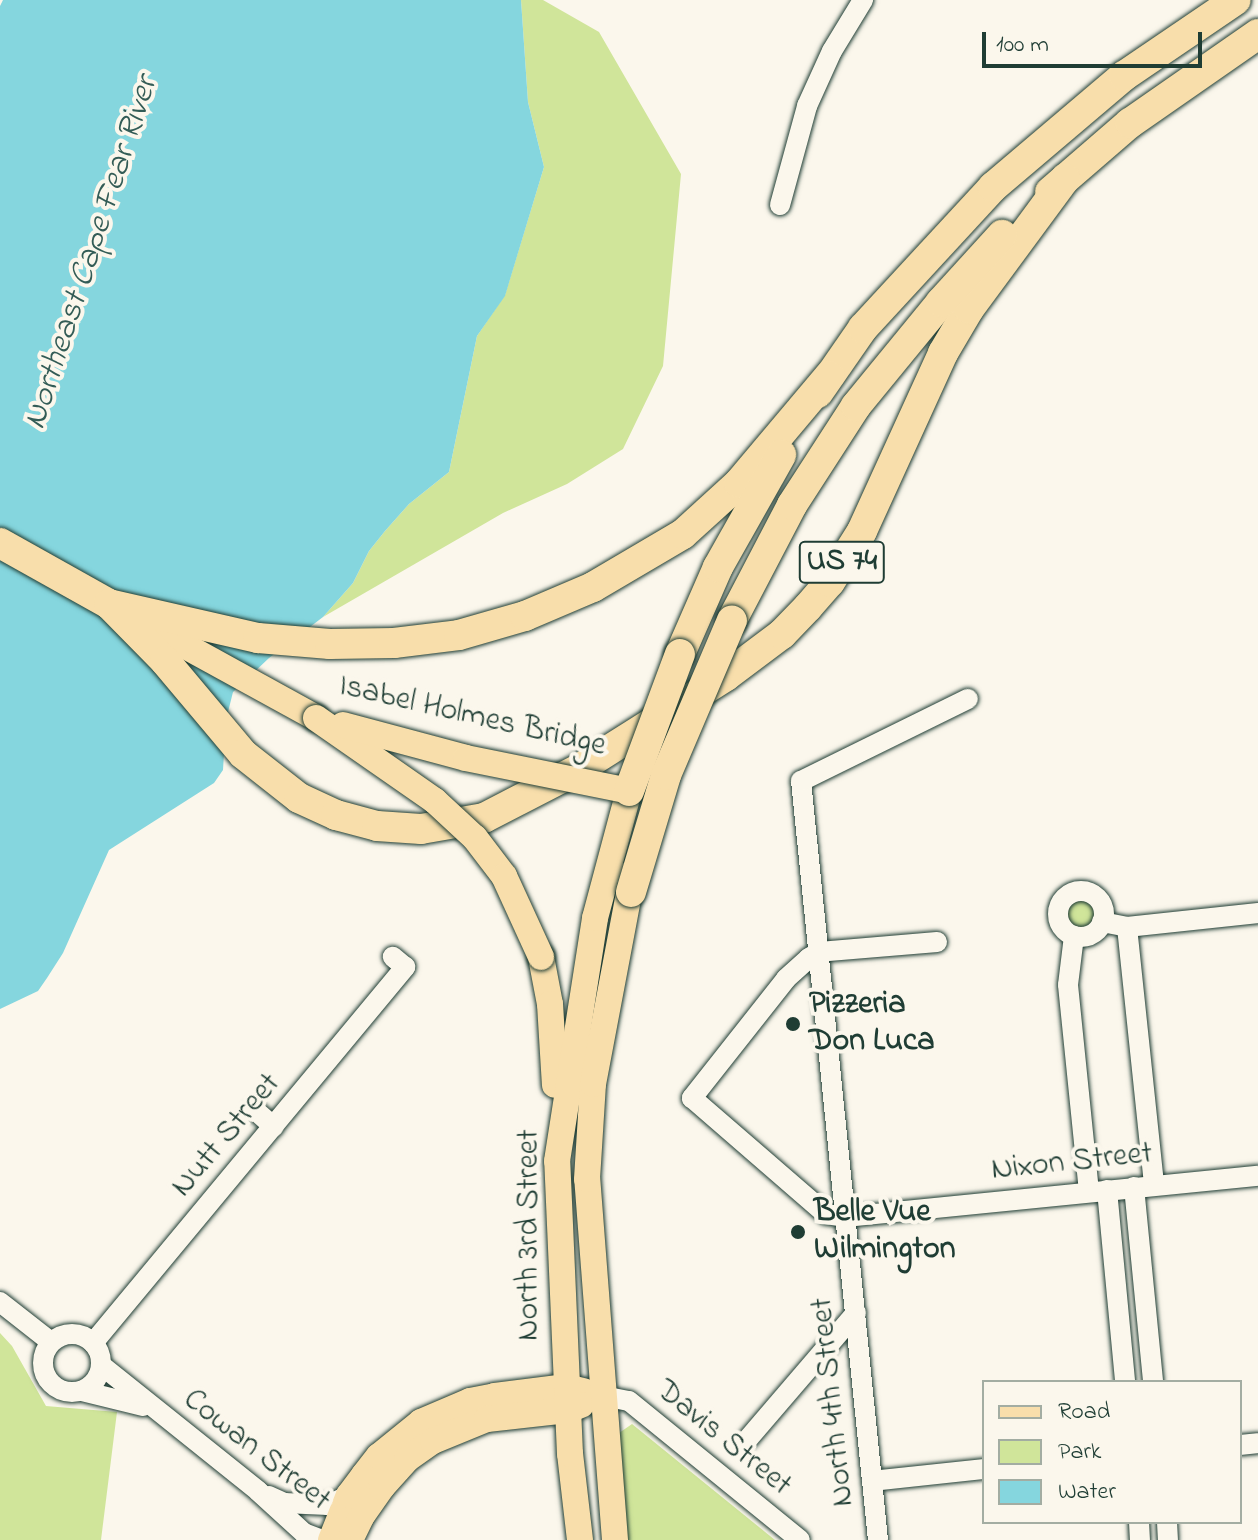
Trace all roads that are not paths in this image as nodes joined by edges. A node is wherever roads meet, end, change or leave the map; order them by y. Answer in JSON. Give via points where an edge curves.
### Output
{"nodes":[{"id":1,"x":863,"y":0,"type":"edge"},
{"id":2,"x":1236,"y":0,"type":"edge"},
{"id":3,"x":1258,"y":34,"type":"edge"},
{"id":4,"x":1065,"y":179,"type":"junction"},
{"id":5,"x":780,"y":205,"type":"dead end"},
{"id":6,"x":829,"y":376,"type":"junction"},
{"id":7,"x":0,"y":543,"type":"edge"},
{"id":8,"x":109,"y":604,"type":"junction"},
{"id":9,"x":968,"y":699,"type":"dead end"},
{"id":10,"x":316,"y":718,"type":"junction"},
{"id":11,"x":629,"y":791,"type":"junction"},
{"id":12,"x":631,"y":892,"type":"junction"},
{"id":13,"x":1258,"y":913,"type":"edge"},
{"id":14,"x":1102,"y":922,"type":"junction"},
{"id":15,"x":1127,"y":927,"type":"junction"},
{"id":16,"x":1067,"y":930,"type":"junction"},
{"id":17,"x":1040,"y":931,"type":"dead end"},
{"id":18,"x":937,"y":942,"type":"dead end"},
{"id":19,"x":819,"y":952,"type":"junction"},
{"id":20,"x":399,"y":962,"type":"dead end"},
{"id":21,"x":255,"y":1110,"type":"dead end"},
{"id":22,"x":274,"y":1127,"type":"junction"},
{"id":23,"x":557,"y":1161,"type":"junction"},
{"id":24,"x":1258,"y":1176,"type":"edge"},
{"id":25,"x":1144,"y":1186,"type":"junction"},
{"id":26,"x":1098,"y":1191,"type":"junction"},
{"id":27,"x":845,"y":1217,"type":"junction"},
{"id":28,"x":0,"y":1302,"type":"edge"},
{"id":29,"x":856,"y":1313,"type":"junction"},
{"id":30,"x":51,"y":1342,"type":"junction"},
{"id":31,"x":93,"y":1343,"type":"junction"},
{"id":32,"x":101,"y":1365,"type":"junction"},
{"id":33,"x":1125,"y":1380,"type":"edge"},
{"id":34,"x":1153,"y":1380,"type":"edge"},
{"id":35,"x":82,"y":1391,"type":"junction"},
{"id":36,"x":603,"y":1396,"type":"junction"},
{"id":37,"x":567,"y":1399,"type":"junction"},
{"id":38,"x":154,"y":1409,"type":"junction"},
{"id":39,"x":748,"y":1439,"type":"dead end"},
{"id":40,"x":982,"y":1469,"type":"edge"},
{"id":41,"x":872,"y":1481,"type":"junction"},
{"id":42,"x":258,"y":1491,"type":"junction"},
{"id":43,"x":349,"y":1495,"type":"junction"},
{"id":44,"x":322,"y":1540,"type":"edge"},
{"id":45,"x":331,"y":1540,"type":"edge"},
{"id":46,"x":350,"y":1540,"type":"edge"},
{"id":47,"x":580,"y":1540,"type":"edge"},
{"id":48,"x":615,"y":1540,"type":"edge"},
{"id":49,"x":800,"y":1540,"type":"edge"},
{"id":50,"x":878,"y":1540,"type":"edge"}],
"edges":[{"from":1,"to":5,"type":"street","via":[[807,106]]},
{"from":2,"to":6,"type":"highway","number":"US 74","via":[[1124,76],[993,187],[863,328]]},
{"from":3,"to":4,"type":"highway","number":"US 74","via":[[1130,123]]},
{"from":4,"to":8,"type":"highway","number":"US 74","via":[[969,309],[943,353],[862,531],[808,607],[726,676],[579,769],[484,818],[421,829],[377,826],[299,798],[243,754]]},
{"from":4,"to":12,"type":"highway","bridge":true,"via":[[997,238],[856,406],[785,517],[732,620],[666,775]]},
{"from":6,"to":8,"type":"highway","number":"US 74","via":[[730,492],[683,534],[593,587],[525,616],[459,635],[330,644],[267,639]]},
{"from":6,"to":11,"type":"highway","bridge":true,"via":[[718,567]]},
{"from":7,"to":8,"type":"highway","name":"Isabel Holmes Bridge","number":"US 74"},
{"from":8,"to":10,"type":"main road","name":"Isabel Holmes Bridge","number":"US 74"},
{"from":9,"to":19,"type":"street","name":"North 4th Street","via":[[801,781]]},
{"from":10,"to":11,"type":"main road","name":"Isabel Holmes Bridge","bridge":true,"via":[[466,758]]},
{"from":10,"to":23,"type":"main road","bridge":true,"via":[[435,801],[475,838],[504,876],[541,957],[550,1004]]},
{"from":11,"to":12,"type":"main road","name":"Isabel Holmes Bridge","bridge":true,"via":[[637,808]]},
{"from":11,"to":23,"type":"main road","name":"North 3rd Street","via":[[595,918]]},
{"from":12,"to":36,"type":"main road","name":"North 3rd Street","via":[[593,1084],[587,1179]]},
{"from":13,"to":15,"type":"street"},
{"from":14,"to":15,"type":"street"},
{"from":14,"to":16,"type":"street","via":[[1091,935]]},
{"from":14,"to":16,"type":"street","via":[[1100,900],[1080,891],[1061,902],[1058,914]]},
{"from":15,"to":25,"type":"street"},
{"from":16,"to":17,"type":"street"},
{"from":16,"to":26,"type":"street","via":[[1069,994]]},
{"from":18,"to":19,"type":"street"},
{"from":19,"to":27,"type":"street","name":"North 4th Street"},
{"from":19,"to":27,"type":"street","via":[[786,979],[692,1098],[826,1214]]},
{"from":20,"to":22,"type":"street","name":"Nutt Street"},
{"from":21,"to":22,"type":"street"},
{"from":22,"to":31,"type":"street","name":"Nutt Street"},
{"from":23,"to":37,"type":"main road","name":"North 3rd Street"},
{"from":24,"to":25,"type":"street","name":"Nixon Street"},
{"from":25,"to":26,"type":"street","name":"Nixon Street"},
{"from":25,"to":34,"type":"street"},
{"from":26,"to":27,"type":"street","name":"Nixon Street"},
{"from":26,"to":33,"type":"street"},
{"from":27,"to":29,"type":"street","name":"North 4th Street"},
{"from":28,"to":30,"type":"street"},
{"from":29,"to":39,"type":"street"},
{"from":29,"to":41,"type":"street","name":"North 4th Street"},
{"from":30,"to":31,"type":"street","via":[[69,1334]]},
{"from":30,"to":35,"type":"street","via":[[42,1360],[53,1387]]},
{"from":31,"to":32,"type":"street"},
{"from":32,"to":35,"type":"street","via":[[99,1376]]},
{"from":32,"to":38,"type":"street","name":"Cowan Street"},
{"from":35,"to":38,"type":"street","name":"Cowan Street"},
{"from":36,"to":37,"type":"main road"},
{"from":36,"to":48,"type":"main road","name":"North 3rd Street"},
{"from":36,"to":49,"type":"street","name":"Davis Street","via":[[629,1401]]},
{"from":37,"to":43,"type":"main road","via":[[495,1396],[445,1410],[389,1447]]},
{"from":37,"to":46,"type":"main road","via":[[487,1419],[433,1441],[407,1459],[382,1487]]},
{"from":37,"to":47,"type":"main road","name":"North 3rd Street"},
{"from":38,"to":42,"type":"street","name":"Cowan Street"},
{"from":40,"to":41,"type":"street"},
{"from":41,"to":50,"type":"street","name":"North 4th Street"},
{"from":42,"to":43,"type":"street","via":[[284,1503],[312,1505],[328,1505]]},
{"from":42,"to":44,"type":"street","name":"Cowan Street","via":[[304,1533]]},
{"from":43,"to":45,"type":"main road"}]}
